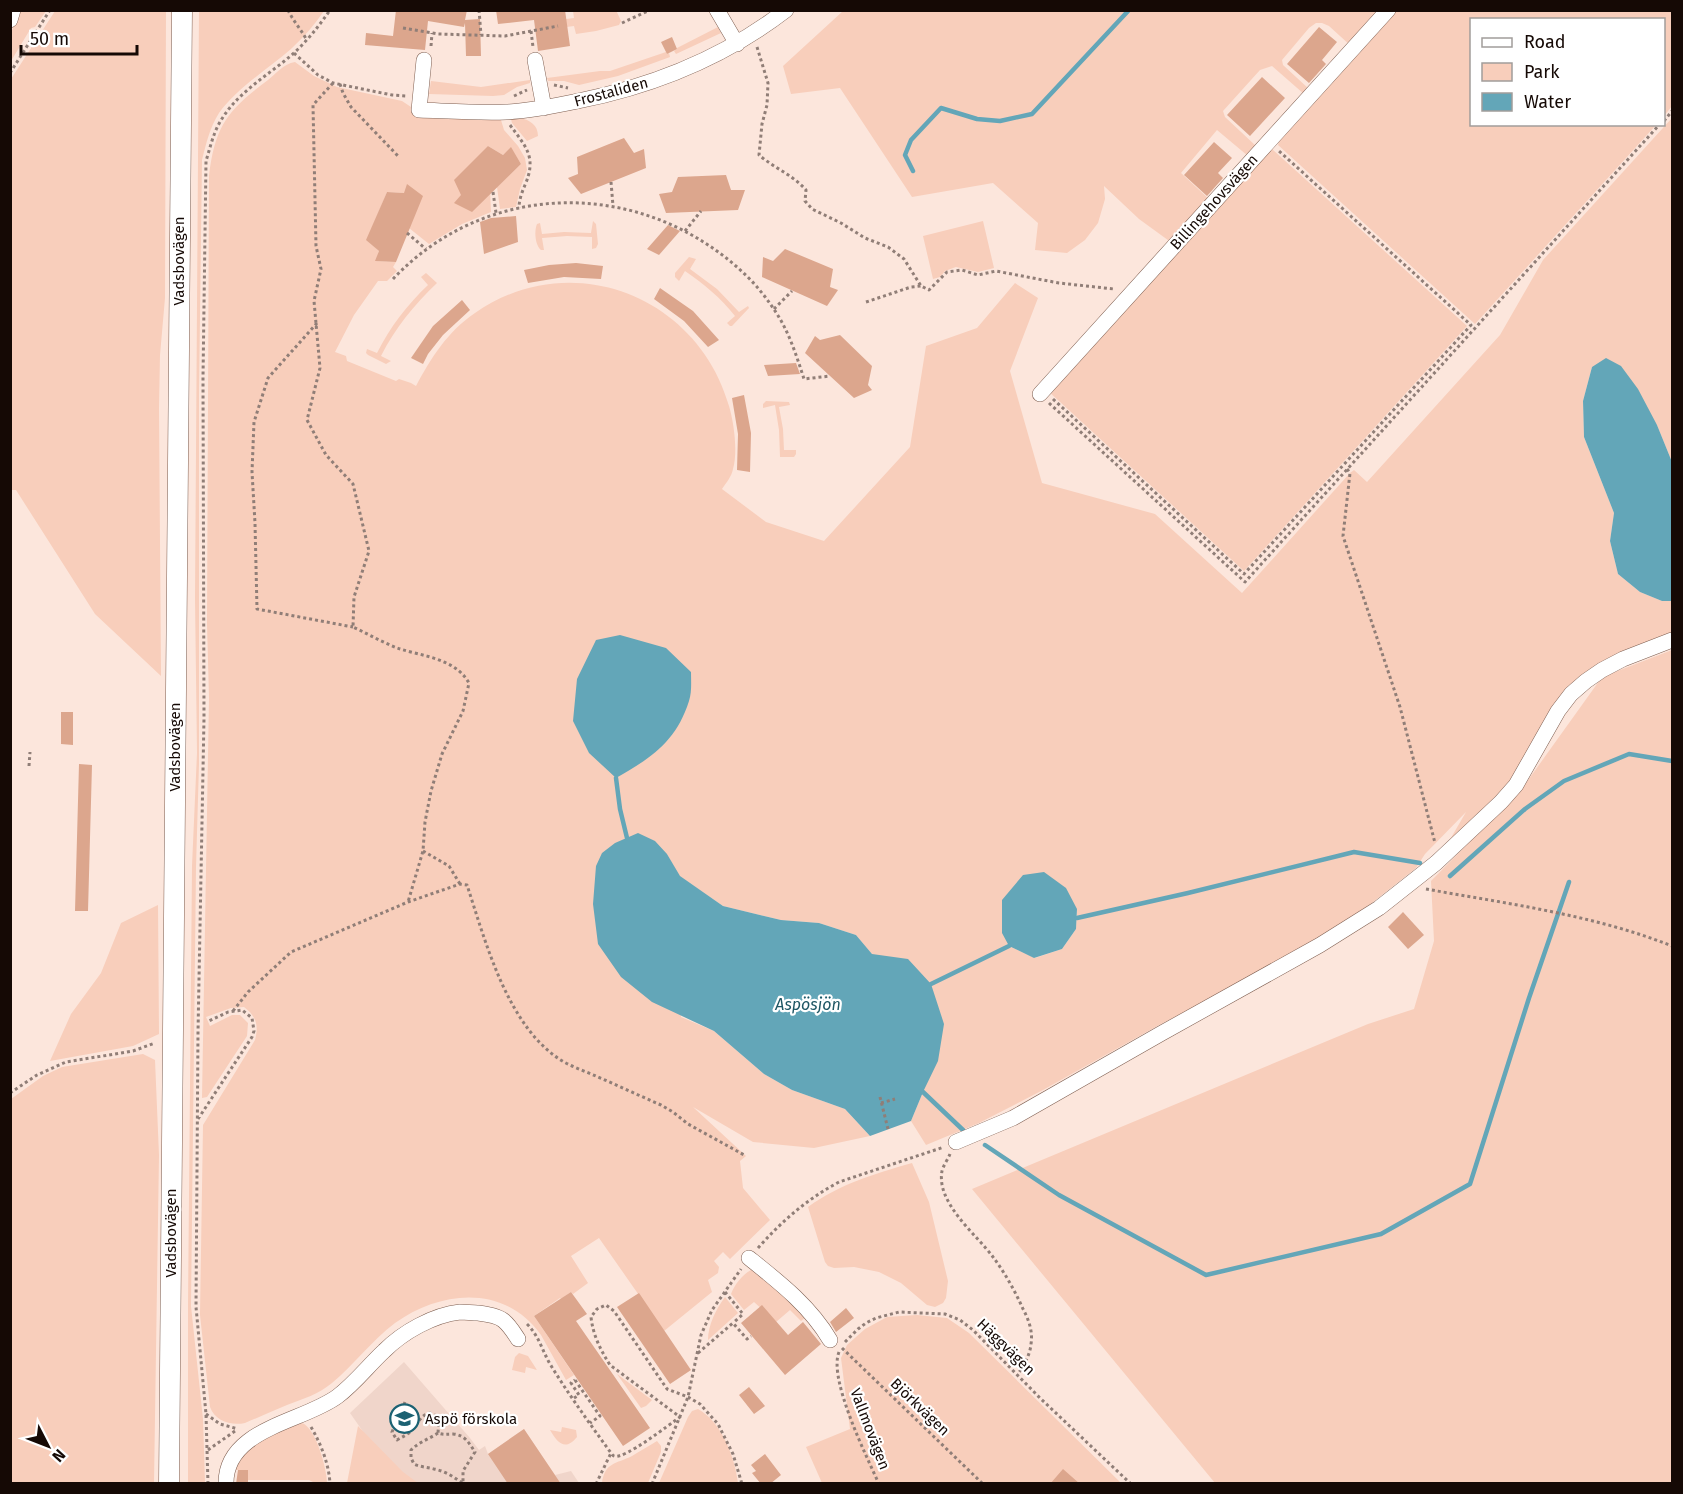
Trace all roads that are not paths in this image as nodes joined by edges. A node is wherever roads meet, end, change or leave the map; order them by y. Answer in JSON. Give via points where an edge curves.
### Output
{"nodes":[{"id":1,"x":14,"y":10,"type":"edge"},
{"id":2,"x":182,"y":10,"type":"edge"},
{"id":3,"x":717,"y":10,"type":"edge"},
{"id":4,"x":786,"y":10,"type":"edge"},
{"id":5,"x":1388,"y":10,"type":"edge"},
{"id":6,"x":10,"y":20,"type":"edge"},
{"id":7,"x":738,"y":44,"type":"junction"},
{"id":8,"x":424,"y":60,"type":"dead end"},
{"id":9,"x":535,"y":60,"type":"dead end"},
{"id":10,"x":544,"y":108,"type":"junction"},
{"id":11,"x":1041,"y":392,"type":"road end"},
{"id":12,"x":1672,"y":640,"type":"edge"},
{"id":13,"x":956,"y":1142,"type":"road end"},
{"id":14,"x":749,"y":1258,"type":"dead end"},
{"id":15,"x":518,"y":1339,"type":"dead end"},
{"id":16,"x":836,"y":1343,"type":"road end"},
{"id":17,"x":169,"y":1484,"type":"edge"},
{"id":18,"x":226,"y":1484,"type":"edge"}],
"edges":[{"from":1,"to":6,"type":"street"},
{"from":2,"to":17,"type":"main road","name":"Vadsbovägen"},
{"from":3,"to":7,"type":"street"},
{"from":4,"to":7,"type":"street","name":"Frostaliden"},
{"from":5,"to":11,"type":"street","name":"Billingehovsvägen"},
{"from":7,"to":10,"type":"street","name":"Frostaliden","via":[[637,87]]},
{"from":8,"to":10,"type":"street","name":"Frostaliden","via":[[420,104]]},
{"from":9,"to":10,"type":"street"},
{"from":12,"to":13,"type":"street","via":[[1623,659],[1571,694],[1516,785],[1436,863],[1379,908],[1284,966],[1013,1118]]},
{"from":14,"to":16,"type":"street","via":[[807,1308]]},
{"from":15,"to":18,"type":"street","via":[[503,1319],[485,1314],[461,1312],[423,1324],[385,1350],[339,1396],[246,1442],[228,1466]]}]}
